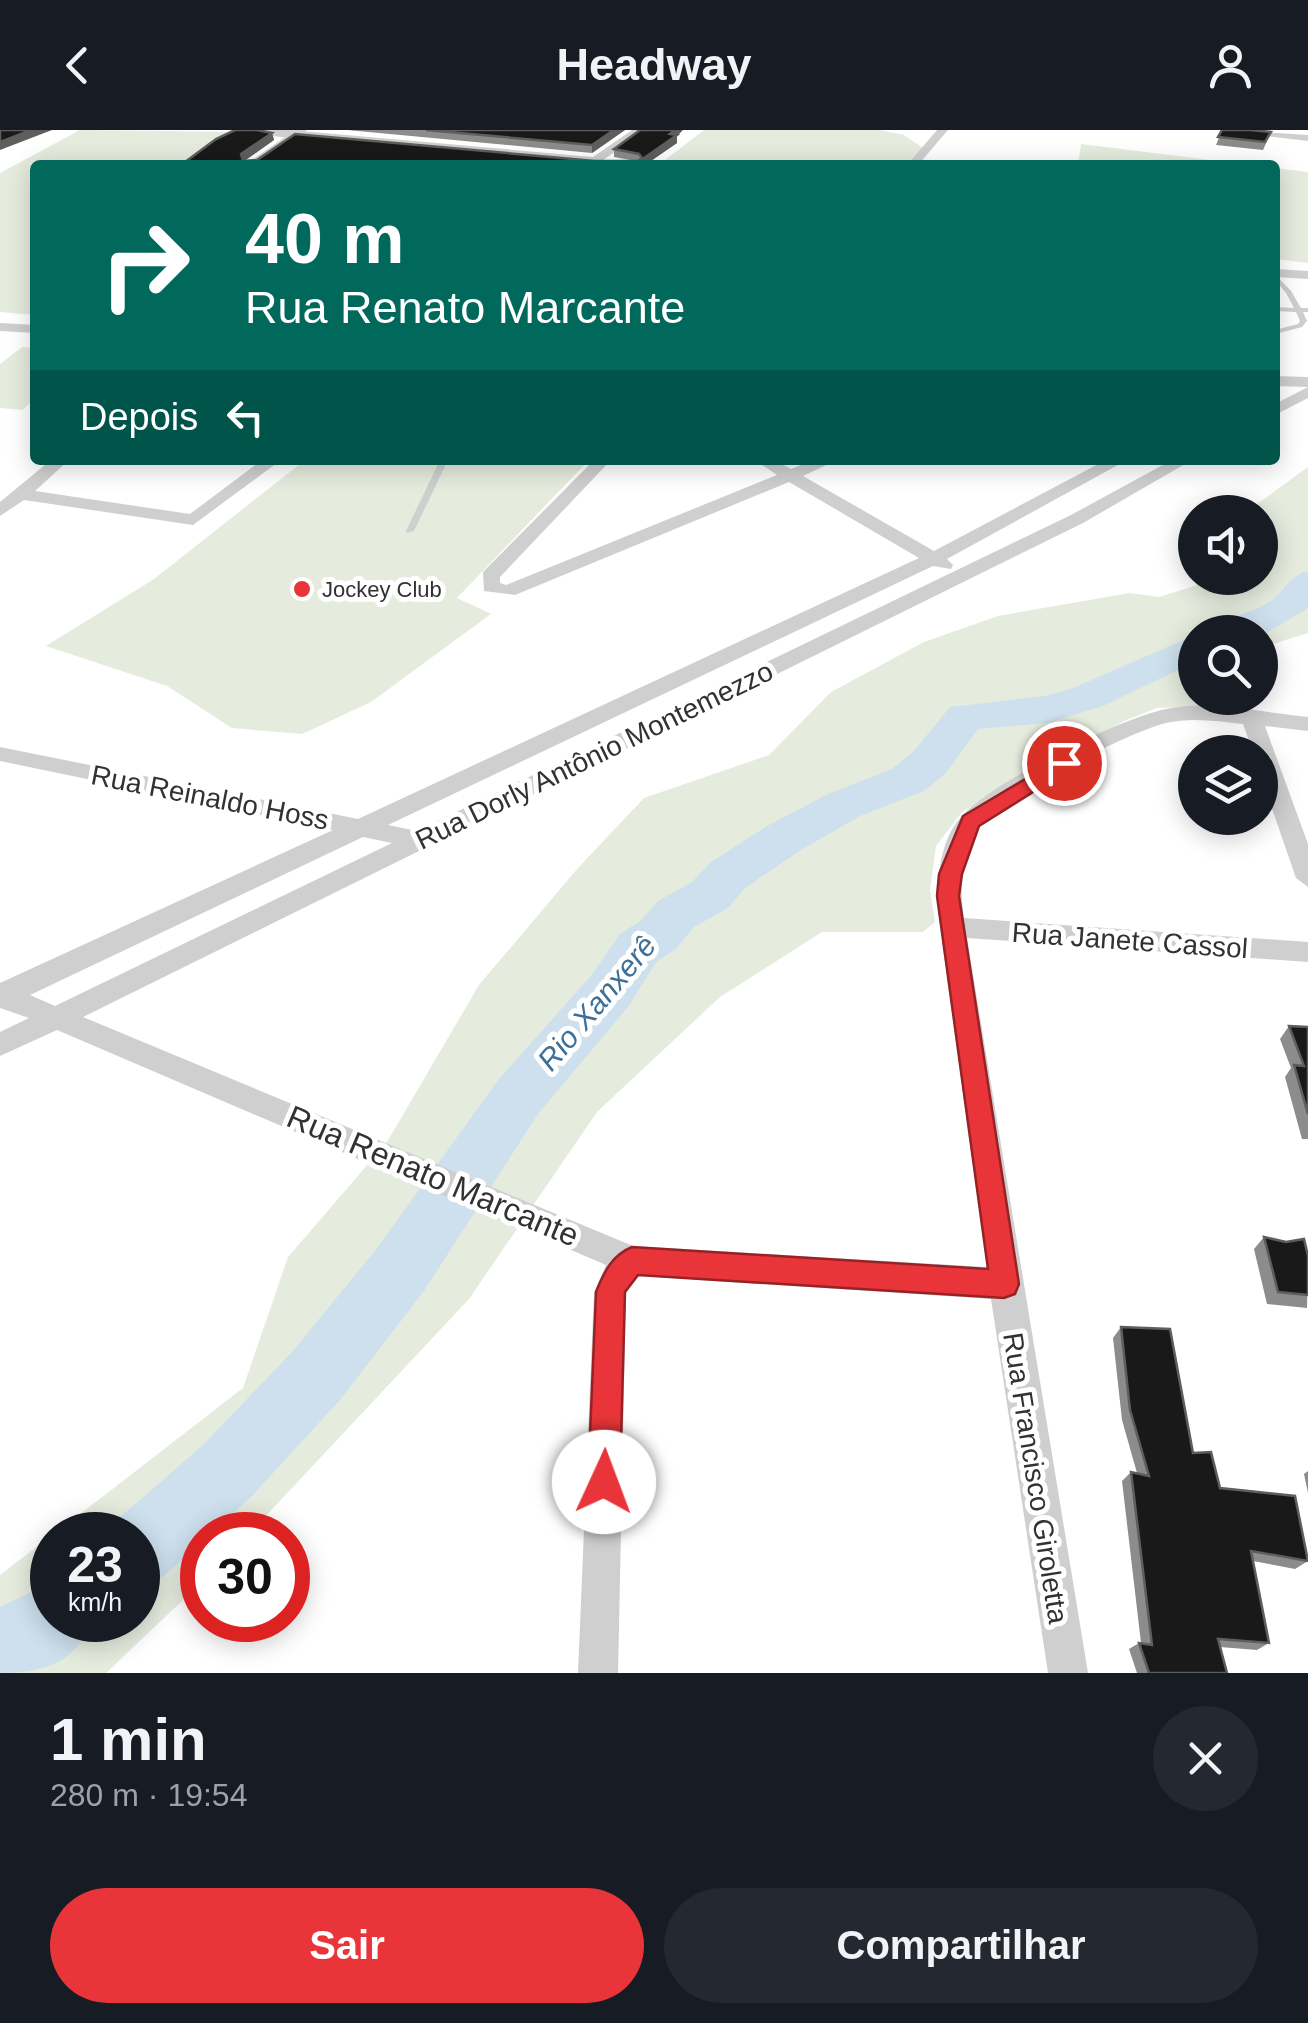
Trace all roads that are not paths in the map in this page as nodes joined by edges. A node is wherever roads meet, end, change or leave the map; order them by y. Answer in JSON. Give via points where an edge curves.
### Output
{"nodes":[{"id":1,"x":248,"y":130,"type":"edge"},
{"id":2,"x":450,"y":130,"type":"edge"},
{"id":3,"x":640,"y":130,"type":"edge"},
{"id":4,"x":943,"y":130,"type":"edge"},
{"id":5,"x":1238,"y":130,"type":"edge"},
{"id":6,"x":299,"y":132,"type":"edge"},
{"id":7,"x":1308,"y":138,"type":"edge"},
{"id":8,"x":431,"y":146,"type":"junction"},
{"id":9,"x":257,"y":160,"type":"edge"},
{"id":10,"x":413,"y":160,"type":"edge"},
{"id":11,"x":585,"y":160,"type":"edge"},
{"id":12,"x":597,"y":160,"type":"edge"},
{"id":13,"x":916,"y":160,"type":"edge"},
{"id":14,"x":1280,"y":274,"type":"edge"},
{"id":15,"x":1308,"y":275,"type":"edge"},
{"id":16,"x":1280,"y":280,"type":"edge"},
{"id":17,"x":1304,"y":310,"type":"edge"},
{"id":18,"x":0,"y":327,"type":"edge"},
{"id":19,"x":30,"y":328,"type":"edge"},
{"id":20,"x":1280,"y":331,"type":"edge"},
{"id":21,"x":1280,"y":381,"type":"edge"},
{"id":22,"x":1308,"y":382,"type":"edge"},
{"id":23,"x":1308,"y":392,"type":"edge"},
{"id":24,"x":1280,"y":407,"type":"edge"},
{"id":25,"x":55,"y":465,"type":"edge"},
{"id":26,"x":266,"y":465,"type":"edge"},
{"id":27,"x":442,"y":465,"type":"edge"},
{"id":28,"x":598,"y":465,"type":"edge"},
{"id":29,"x":771,"y":465,"type":"edge"},
{"id":30,"x":817,"y":465,"type":"edge"},
{"id":31,"x":1109,"y":465,"type":"edge"},
{"id":32,"x":1175,"y":465,"type":"edge"},
{"id":33,"x":790,"y":476,"type":"junction"},
{"id":34,"x":22,"y":494,"type":"junction"},
{"id":35,"x":0,"y":511,"type":"edge"},
{"id":36,"x":410,"y":531,"type":"dead end"},
{"id":37,"x":932,"y":559,"type":"junction"},
{"id":38,"x":961,"y":576,"type":"junction"},
{"id":39,"x":1252,"y":719,"type":"junction"},
{"id":40,"x":1308,"y":724,"type":"edge"},
{"id":41,"x":0,"y":754,"type":"edge"},
{"id":42,"x":360,"y":827,"type":"junction"},
{"id":43,"x":420,"y":840,"type":"junction"},
{"id":44,"x":1308,"y":878,"type":"edge"},
{"id":45,"x":952,"y":928,"type":"junction"},
{"id":46,"x":1308,"y":952,"type":"edge"},
{"id":47,"x":2,"y":995,"type":"edge"},
{"id":48,"x":59,"y":1017,"type":"junction"},
{"id":49,"x":0,"y":1045,"type":"edge"},
{"id":50,"x":632,"y":1261,"type":"junction"},
{"id":51,"x":1004,"y":1284,"type":"junction"},
{"id":52,"x":598,"y":1673,"type":"edge"},
{"id":53,"x":1068,"y":1673,"type":"edge"}],
"edges":[{"from":1,"to":6,"type":"street"},
{"from":2,"to":8,"type":"street"},
{"from":3,"to":12,"type":"street"},
{"from":4,"to":13,"type":"street"},
{"from":5,"to":7,"type":"street"},
{"from":6,"to":8,"type":"street"},
{"from":6,"to":9,"type":"street"},
{"from":8,"to":10,"type":"street"},
{"from":8,"to":11,"type":"street"},
{"from":14,"to":15,"type":"street"},
{"from":16,"to":17,"type":"lane"},
{"from":17,"to":20,"type":"lane","via":[[1300,326]]},
{"from":18,"to":19,"type":"street"},
{"from":21,"to":22,"type":"street"},
{"from":23,"to":24,"type":"street"},
{"from":25,"to":34,"type":"street"},
{"from":26,"to":34,"type":"street","via":[[194,520]]},
{"from":27,"to":36,"type":"lane"},
{"from":28,"to":33,"type":"street","via":[[490,576],[496,590],[508,591]]},
{"from":29,"to":33,"type":"street"},
{"from":30,"to":33,"type":"street"},
{"from":31,"to":37,"type":"street","name":"Rua Dorly Antônio Montemezzo"},
{"from":32,"to":38,"type":"street","name":"Rua Dorly Antônio Montemezzo"},
{"from":33,"to":37,"type":"street"},
{"from":34,"to":35,"type":"street"},
{"from":37,"to":38,"type":"street"},
{"from":37,"to":42,"type":"street","name":"Rua Dorly Antônio Montemezzo"},
{"from":38,"to":43,"type":"street","name":"Rua Dorly Antônio Montemezzo"},
{"from":39,"to":40,"type":"street","name":"Rua Francisco Giroletta"},
{"from":39,"to":44,"type":"street"},
{"from":39,"to":45,"type":"street","name":"Rua Francisco Giroletta","via":[[1202,714],[1147,720],[1032,780],[970,822],[950,874]]},
{"from":41,"to":42,"type":"street","name":"Rua Reinaldo Hoss"},
{"from":42,"to":43,"type":"street","name":"Rua Reinaldo Hoss"},
{"from":42,"to":47,"type":"street","name":"Rua Dorly Antônio Montemezzo"},
{"from":43,"to":48,"type":"street","name":"Rua Dorly Antônio Montemezzo"},
{"from":45,"to":46,"type":"street","name":"Rua Janete Cassol"},
{"from":45,"to":51,"type":"street","name":"Rua Francisco Giroletta"},
{"from":47,"to":48,"type":"street","name":"Rua Renato Marcante"},
{"from":48,"to":49,"type":"street","name":"Rua Dorly Antônio Montemezzo"},
{"from":48,"to":50,"type":"street","name":"Rua Renato Marcante"},
{"from":50,"to":51,"type":"street","name":"Rua Renato Marcante"},
{"from":50,"to":52,"type":"street","via":[[610,1292]]},
{"from":51,"to":53,"type":"street","name":"Rua Francisco Giroletta"}]}
